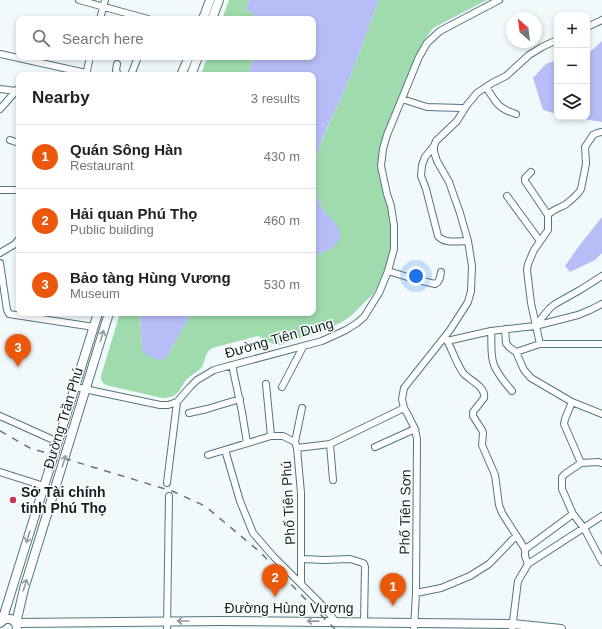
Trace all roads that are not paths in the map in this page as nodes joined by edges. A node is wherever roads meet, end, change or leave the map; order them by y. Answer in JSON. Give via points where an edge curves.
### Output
{"nodes":[{"id":1,"x":79,"y":0,"type":"edge"},
{"id":2,"x":105,"y":0,"type":"edge"},
{"id":3,"x":210,"y":0,"type":"edge"},
{"id":4,"x":219,"y":0,"type":"edge"},
{"id":5,"x":499,"y":0,"type":"edge"},
{"id":6,"x":104,"y":7,"type":"junction"},
{"id":7,"x":101,"y":16,"type":"edge"},
{"id":8,"x":137,"y":16,"type":"edge"},
{"id":9,"x":204,"y":16,"type":"edge"},
{"id":10,"x":213,"y":16,"type":"edge"},
{"id":11,"x":602,"y":20,"type":"edge"},
{"id":12,"x":590,"y":26,"type":"edge"},
{"id":13,"x":554,"y":41,"type":"edge"},
{"id":14,"x":0,"y":54,"type":"edge"},
{"id":15,"x":16,"y":58,"type":"edge"},
{"id":16,"x":26,"y":60,"type":"edge"},
{"id":17,"x":89,"y":60,"type":"edge"},
{"id":18,"x":137,"y":60,"type":"edge"},
{"id":19,"x":188,"y":60,"type":"edge"},
{"id":20,"x":197,"y":60,"type":"edge"},
{"id":21,"x":117,"y":64,"type":"dead end"},
{"id":22,"x":77,"y":72,"type":"edge"},
{"id":23,"x":86,"y":72,"type":"edge"},
{"id":24,"x":117,"y":72,"type":"edge"},
{"id":25,"x":132,"y":72,"type":"edge"},
{"id":26,"x":182,"y":72,"type":"edge"},
{"id":27,"x":193,"y":72,"type":"edge"},
{"id":28,"x":486,"y":87,"type":"junction"},
{"id":29,"x":0,"y":89,"type":"edge"},
{"id":30,"x":16,"y":89,"type":"edge"},
{"id":31,"x":16,"y":90,"type":"edge"},
{"id":32,"x":402,"y":98,"type":"junction"},
{"id":33,"x":0,"y":109,"type":"edge"},
{"id":34,"x":464,"y":109,"type":"junction"},
{"id":35,"x":516,"y":114,"type":"dead end"},
{"id":36,"x":602,"y":132,"type":"edge"},
{"id":37,"x":10,"y":140,"type":"dead end"},
{"id":38,"x":16,"y":142,"type":"edge"},
{"id":39,"x":434,"y":146,"type":"junction"},
{"id":40,"x":531,"y":172,"type":"dead end"},
{"id":41,"x":0,"y":190,"type":"edge"},
{"id":42,"x":16,"y":190,"type":"edge"},
{"id":43,"x":507,"y":196,"type":"dead end"},
{"id":44,"x":548,"y":215,"type":"junction"},
{"id":45,"x":468,"y":241,"type":"junction"},
{"id":46,"x":540,"y":241,"type":"junction"},
{"id":47,"x":16,"y":243,"type":"edge"},
{"id":48,"x":0,"y":253,"type":"edge"},
{"id":49,"x":0,"y":264,"type":"edge"},
{"id":50,"x":388,"y":271,"type":"junction"},
{"id":51,"x":441,"y":272,"type":"dead end"},
{"id":52,"x":602,"y":276,"type":"edge"},
{"id":53,"x":602,"y":304,"type":"edge"},
{"id":54,"x":16,"y":315,"type":"edge"},
{"id":55,"x":22,"y":316,"type":"edge"},
{"id":56,"x":97,"y":316,"type":"edge"},
{"id":57,"x":108,"y":316,"type":"edge"},
{"id":58,"x":535,"y":326,"type":"junction"},
{"id":59,"x":94,"y":327,"type":"junction"},
{"id":60,"x":505,"y":330,"type":"junction"},
{"id":61,"x":492,"y":331,"type":"junction"},
{"id":62,"x":446,"y":339,"type":"junction"},
{"id":63,"x":540,"y":344,"type":"junction"},
{"id":64,"x":602,"y":344,"type":"edge"},
{"id":65,"x":303,"y":347,"type":"junction"},
{"id":66,"x":516,"y":352,"type":"junction"},
{"id":67,"x":232,"y":365,"type":"junction"},
{"id":68,"x":266,"y":384,"type":"dead end"},
{"id":69,"x":75,"y":387,"type":"junction"},
{"id":70,"x":282,"y":387,"type":"dead end"},
{"id":71,"x":86,"y":390,"type":"junction"},
{"id":72,"x":512,"y":391,"type":"dead end"},
{"id":73,"x":240,"y":399,"type":"junction"},
{"id":74,"x":177,"y":402,"type":"junction"},
{"id":75,"x":572,"y":402,"type":"junction"},
{"id":76,"x":302,"y":408,"type":"dead end"},
{"id":77,"x":404,"y":408,"type":"junction"},
{"id":78,"x":190,"y":413,"type":"dead end"},
{"id":79,"x":602,"y":414,"type":"edge"},
{"id":80,"x":0,"y":416,"type":"edge"},
{"id":81,"x":416,"y":429,"type":"junction"},
{"id":82,"x":271,"y":436,"type":"junction"},
{"id":83,"x":58,"y":442,"type":"junction"},
{"id":84,"x":247,"y":444,"type":"junction"},
{"id":85,"x":330,"y":444,"type":"junction"},
{"id":86,"x":296,"y":445,"type":"junction"},
{"id":87,"x":375,"y":447,"type":"dead end"},
{"id":88,"x":225,"y":450,"type":"junction"},
{"id":89,"x":208,"y":455,"type":"dead end"},
{"id":90,"x":581,"y":462,"type":"junction"},
{"id":91,"x":602,"y":463,"type":"edge"},
{"id":92,"x":0,"y":472,"type":"edge"},
{"id":93,"x":333,"y":480,"type":"dead end"},
{"id":94,"x":168,"y":483,"type":"dead end"},
{"id":95,"x":44,"y":486,"type":"junction"},
{"id":96,"x":169,"y":496,"type":"dead end"},
{"id":97,"x":573,"y":514,"type":"junction"},
{"id":98,"x":602,"y":516,"type":"edge"},
{"id":99,"x":584,"y":528,"type":"junction"},
{"id":100,"x":516,"y":536,"type":"junction"},
{"id":101,"x":525,"y":549,"type":"junction"},
{"id":102,"x":302,"y":559,"type":"junction"},
{"id":103,"x":602,"y":562,"type":"edge"},
{"id":104,"x":528,"y":564,"type":"junction"},
{"id":105,"x":301,"y":584,"type":"junction"},
{"id":106,"x":416,"y":593,"type":"junction"},
{"id":107,"x":1,"y":622,"type":"edge"},
{"id":108,"x":336,"y":622,"type":"junction"},
{"id":109,"x":364,"y":622,"type":"junction"},
{"id":110,"x":167,"y":625,"type":"edge"},
{"id":111,"x":16,"y":626,"type":"edge"},
{"id":112,"x":414,"y":626,"type":"edge"},
{"id":113,"x":513,"y":626,"type":"edge"},
{"id":114,"x":561,"y":629,"type":"edge"}],
"edges":[{"from":1,"to":6,"type":"street"},
{"from":2,"to":6,"type":"street"},
{"from":3,"to":9,"type":"main road"},
{"from":4,"to":10,"type":"main road"},
{"from":5,"to":32,"type":"street","name":"Đường Tiên Dung","via":[[440,32],[427,43]]},
{"from":6,"to":7,"type":"street"},
{"from":6,"to":8,"type":"street"},
{"from":11,"to":12,"type":"street"},
{"from":13,"to":28,"type":"street","via":[[529,55],[506,76]]},
{"from":14,"to":15,"type":"street"},
{"from":16,"to":22,"type":"street"},
{"from":17,"to":23,"type":"street"},
{"from":18,"to":25,"type":"street"},
{"from":19,"to":26,"type":"main road"},
{"from":20,"to":27,"type":"main road"},
{"from":21,"to":24,"type":"street"},
{"from":28,"to":34,"type":"street","via":[[473,97]]},
{"from":28,"to":35,"type":"street","via":[[500,107]]},
{"from":29,"to":30,"type":"street"},
{"from":31,"to":33,"type":"street"},
{"from":32,"to":34,"type":"street","via":[[427,107]]},
{"from":32,"to":50,"type":"street","name":"Đường Tiên Dung","via":[[387,135],[381,166],[394,239]]},
{"from":34,"to":39,"type":"street","via":[[457,121]]},
{"from":36,"to":44,"type":"street","via":[[593,135],[585,147],[586,164],[581,189],[565,205]]},
{"from":37,"to":38,"type":"street"},
{"from":39,"to":45,"type":"street"},
{"from":39,"to":45,"type":"street","via":[[425,157],[421,176],[438,236],[440,240],[445,241]]},
{"from":40,"to":44,"type":"street","via":[[525,181]]},
{"from":41,"to":42,"type":"street"},
{"from":43,"to":46,"type":"street"},
{"from":44,"to":46,"type":"street","via":[[548,228]]},
{"from":45,"to":62,"type":"street","via":[[472,266],[470,295]]},
{"from":46,"to":58,"type":"street","via":[[527,270]]},
{"from":47,"to":48,"type":"street"},
{"from":49,"to":54,"type":"street","via":[[7,310],[9,314]]},
{"from":50,"to":51,"type":"street","via":[[435,284],[440,280]]},
{"from":50,"to":65,"type":"street","name":"Đường Tiên Dung","via":[[375,302],[364,317],[346,330]]},
{"from":52,"to":58,"type":"street","via":[[555,304]]},
{"from":53,"to":58,"type":"street","via":[[578,315]]},
{"from":55,"to":59,"type":"street"},
{"from":56,"to":59,"type":"main road","name":"Đường Trần Phú"},
{"from":71,"to":57,"type":"main road","name":"Đường Trần Phú","one_way":true},
{"from":58,"to":60,"type":"street"},
{"from":58,"to":63,"type":"street"},
{"from":59,"to":69,"type":"main road","name":"Đường Trần Phú"},
{"from":60,"to":61,"type":"street"},
{"from":60,"to":66,"type":"street","via":[[506,343]]},
{"from":61,"to":62,"type":"street"},
{"from":61,"to":72,"type":"street","via":[[494,365],[503,382]]},
{"from":62,"to":77,"type":"street","name":"Phố Tiên Sơn","via":[[404,388]]},
{"from":62,"to":100,"type":"street","via":[[465,375],[484,392],[484,398],[473,412],[473,416],[482,430],[482,444],[495,475],[499,505]]},
{"from":63,"to":64,"type":"street"},
{"from":63,"to":66,"type":"street"},
{"from":65,"to":67,"type":"street","name":"Đường Tiên Dung"},
{"from":65,"to":70,"type":"street"},
{"from":66,"to":75,"type":"street","via":[[524,370],[531,378]]},
{"from":67,"to":73,"type":"street"},
{"from":67,"to":74,"type":"street","name":"Đường Tiên Dung","via":[[214,370],[197,380]]},
{"from":68,"to":82,"type":"street"},
{"from":69,"to":71,"type":"street"},
{"from":69,"to":83,"type":"main road","name":"Đường Trần Phú"},
{"from":71,"to":74,"type":"street","via":[[160,405]]},
{"from":111,"to":71,"type":"main road","name":"Đường Trần Phú","one_way":true,"via":[[24,589]]},
{"from":73,"to":78,"type":"street"},
{"from":73,"to":84,"type":"street"},
{"from":74,"to":94,"type":"street"},
{"from":75,"to":79,"type":"street"},
{"from":75,"to":90,"type":"street","via":[[564,424]]},
{"from":76,"to":86,"type":"street"},
{"from":77,"to":81,"type":"street","name":"Phố Tiên Sơn"},
{"from":77,"to":85,"type":"street","name":"Phố Tiên Phú"},
{"from":80,"to":83,"type":"street"},
{"from":81,"to":87,"type":"street"},
{"from":81,"to":106,"type":"street","name":"Phố Tiên Sơn"},
{"from":82,"to":84,"type":"street","name":"Phố Tiên Phú"},
{"from":82,"to":86,"type":"street","name":"Phố Tiên Phú","via":[[283,436]]},
{"from":83,"to":95,"type":"main road","name":"Đường Trần Phú"},
{"from":84,"to":88,"type":"street","name":"Phố Tiên Phú"},
{"from":85,"to":86,"type":"street","name":"Phố Tiên Phú"},
{"from":85,"to":93,"type":"street"},
{"from":86,"to":102,"type":"street","name":"Phố Tiên Phú","via":[[301,493]]},
{"from":88,"to":89,"type":"street"},
{"from":88,"to":105,"type":"street","name":"Phố Tiên Phú","via":[[240,501],[254,533]]},
{"from":90,"to":91,"type":"street"},
{"from":90,"to":97,"type":"street","via":[[562,477],[562,489]]},
{"from":92,"to":95,"type":"street"},
{"from":95,"to":107,"type":"main road","name":"Đường Trần Phú","one_way":true},
{"from":96,"to":110,"type":"street"},
{"from":97,"to":99,"type":"street"},
{"from":97,"to":101,"type":"street"},
{"from":98,"to":99,"type":"street"},
{"from":99,"to":103,"type":"street"},
{"from":99,"to":104,"type":"street"},
{"from":100,"to":101,"type":"street"},
{"from":100,"to":106,"type":"street","via":[[489,564],[470,576],[441,588]]},
{"from":101,"to":104,"type":"street"},
{"from":102,"to":105,"type":"street","name":"Phố Tiên Phú"},
{"from":102,"to":109,"type":"street","via":[[350,559],[364,564]]},
{"from":104,"to":113,"type":"street","via":[[518,582]]},
{"from":105,"to":108,"type":"street"},
{"from":106,"to":112,"type":"street","name":"Phố Tiên Sơn"},
{"from":107,"to":111,"type":"main road","name":"Đường Hùng Vương","via":[[10,618]]},
{"from":108,"to":109,"type":"main road","name":"Đường Hùng Vương"},
{"from":108,"to":110,"type":"main road","name":"Đường Hùng Vương","one_way":true},
{"from":109,"to":112,"type":"main road","name":"Đường Hùng Vương"},
{"from":110,"to":111,"type":"main road","name":"Đường Hùng Vương"},
{"from":112,"to":113,"type":"main road","name":"Đường Hùng Vương"},
{"from":113,"to":114,"type":"main road","name":"Đường Hùng Vương"}]}
